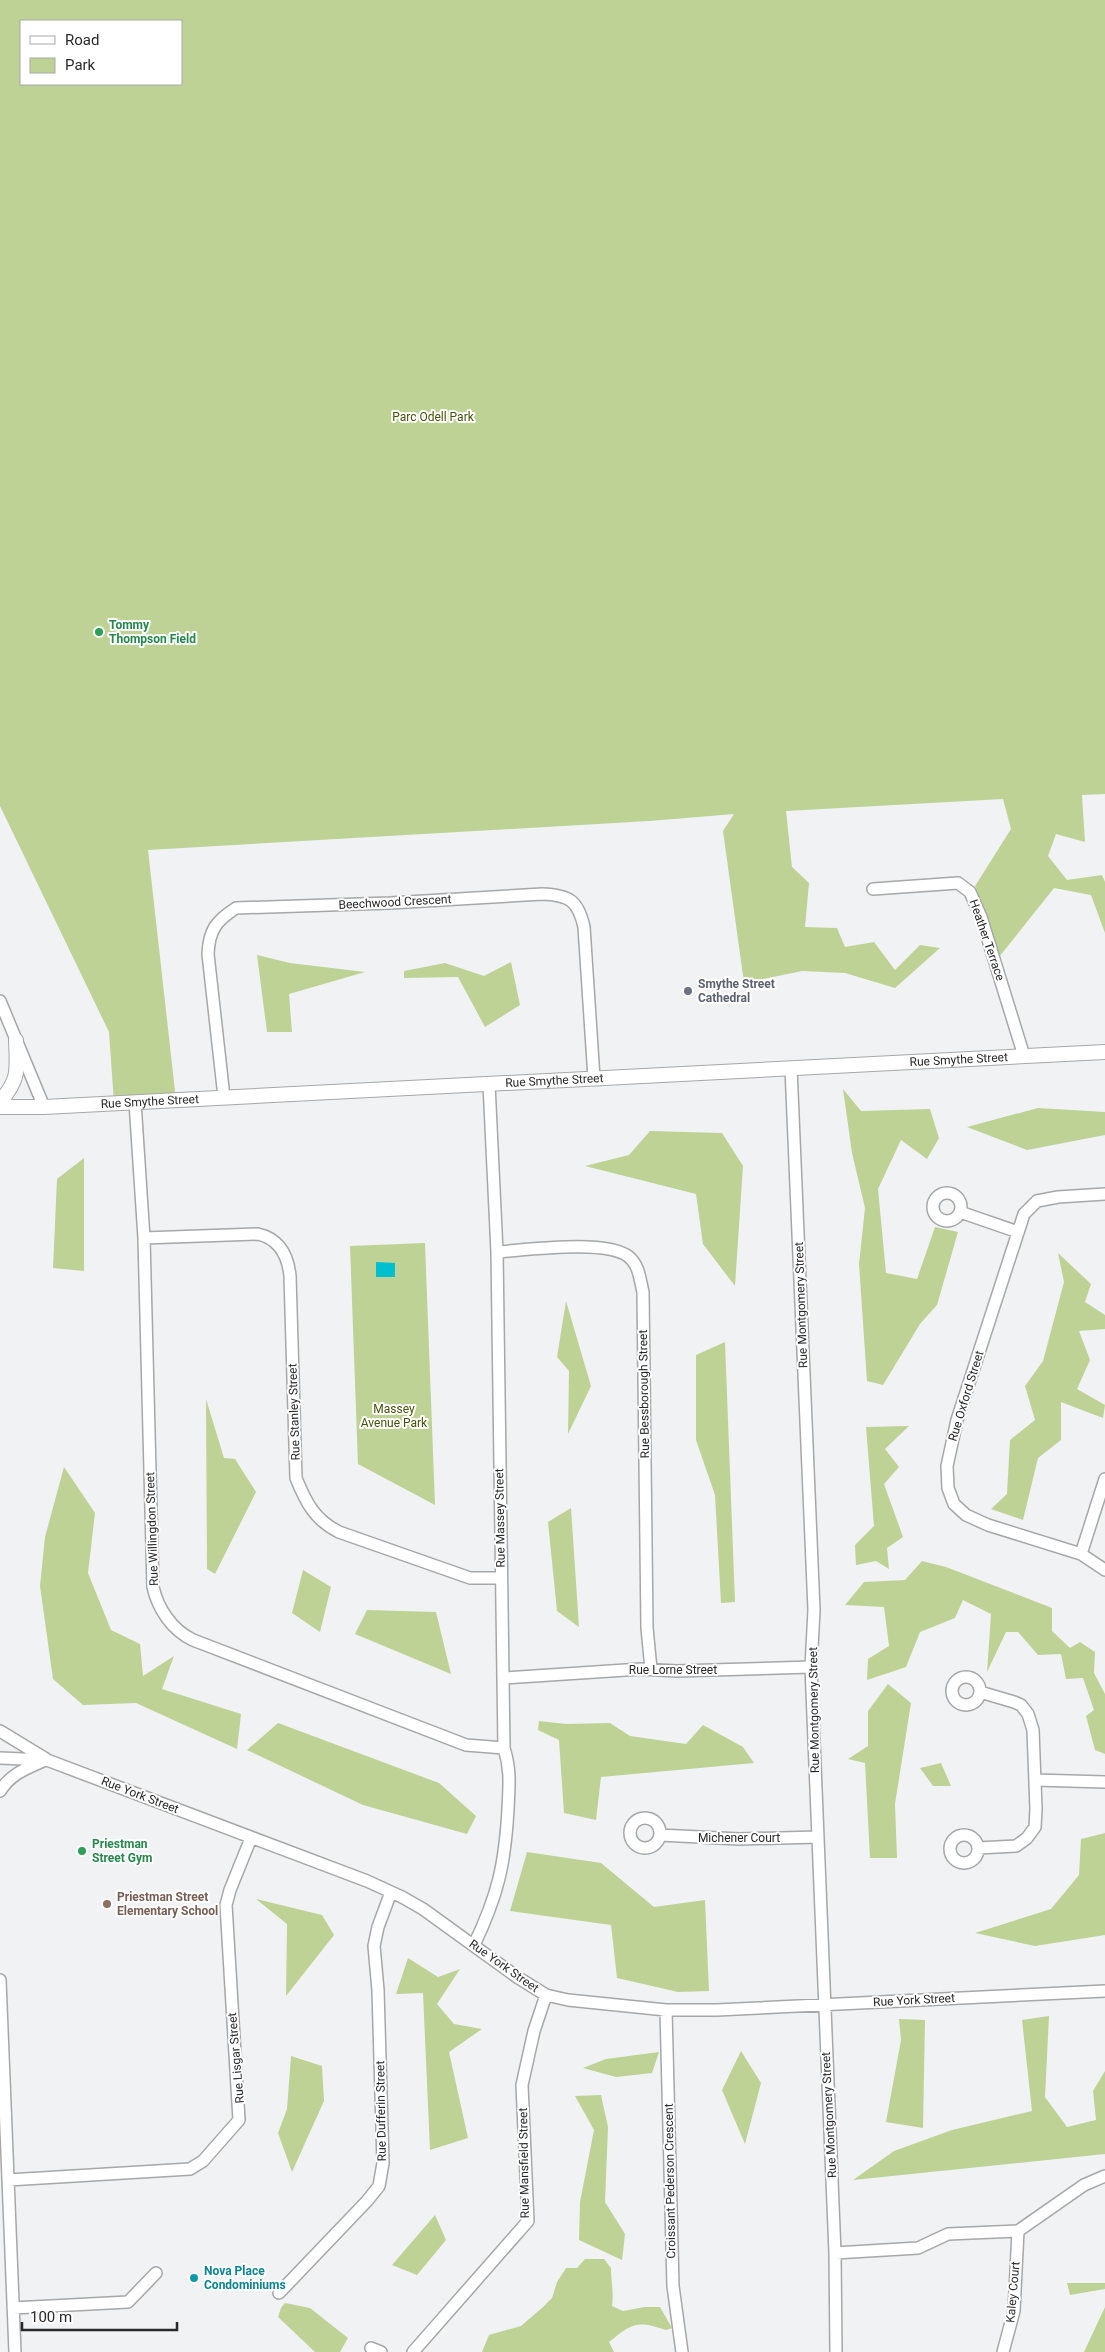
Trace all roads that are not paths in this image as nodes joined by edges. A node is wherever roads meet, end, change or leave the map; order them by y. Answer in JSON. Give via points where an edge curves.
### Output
{"nodes":[{"id":1,"x":873,"y":889,"type":"dead end"},
{"id":2,"x":0,"y":1001,"type":"edge"},
{"id":3,"x":16,"y":1040,"type":"junction"},
{"id":4,"x":1105,"y":1052,"type":"edge"},
{"id":5,"x":1024,"y":1056,"type":"junction"},
{"id":6,"x":792,"y":1068,"type":"junction"},
{"id":7,"x":594,"y":1078,"type":"junction"},
{"id":8,"x":489,"y":1084,"type":"junction"},
{"id":9,"x":224,"y":1097,"type":"junction"},
{"id":10,"x":135,"y":1102,"type":"junction"},
{"id":11,"x":44,"y":1106,"type":"junction"},
{"id":12,"x":1,"y":1107,"type":"edge"},
{"id":13,"x":1105,"y":1194,"type":"edge"},
{"id":14,"x":960,"y":1212,"type":"dead end"},
{"id":15,"x":1018,"y":1232,"type":"junction"},
{"id":16,"x":144,"y":1238,"type":"junction"},
{"id":17,"x":497,"y":1252,"type":"junction"},
{"id":18,"x":1105,"y":1479,"type":"edge"},
{"id":19,"x":1081,"y":1554,"type":"junction"},
{"id":20,"x":1105,"y":1570,"type":"edge"},
{"id":21,"x":501,"y":1578,"type":"junction"},
{"id":22,"x":811,"y":1667,"type":"junction"},
{"id":23,"x":651,"y":1669,"type":"junction"},
{"id":24,"x":505,"y":1678,"type":"junction"},
{"id":25,"x":980,"y":1692,"type":"dead end"},
{"id":26,"x":0,"y":1730,"type":"edge"},
{"id":27,"x":504,"y":1748,"type":"junction"},
{"id":28,"x":0,"y":1758,"type":"edge"},
{"id":29,"x":47,"y":1760,"type":"junction"},
{"id":30,"x":1035,"y":1780,"type":"junction"},
{"id":31,"x":1105,"y":1782,"type":"edge"},
{"id":32,"x":0,"y":1791,"type":"edge"},
{"id":33,"x":660,"y":1835,"type":"dead end"},
{"id":34,"x":818,"y":1837,"type":"junction"},
{"id":35,"x":251,"y":1838,"type":"junction"},
{"id":36,"x":978,"y":1848,"type":"dead end"},
{"id":37,"x":391,"y":1892,"type":"junction"},
{"id":38,"x":474,"y":1945,"type":"junction"},
{"id":39,"x":0,"y":1980,"type":"edge"},
{"id":40,"x":1105,"y":1991,"type":"edge"},
{"id":41,"x":546,"y":1995,"type":"junction"},
{"id":42,"x":824,"y":2004,"type":"junction"},
{"id":43,"x":666,"y":2010,"type":"junction"},
{"id":44,"x":1105,"y":2176,"type":"edge"},
{"id":45,"x":8,"y":2180,"type":"junction"},
{"id":46,"x":1018,"y":2231,"type":"junction"},
{"id":47,"x":835,"y":2253,"type":"junction"},
{"id":48,"x":5,"y":2254,"type":"edge"},
{"id":49,"x":6,"y":2270,"type":"edge"},
{"id":50,"x":156,"y":2273,"type":"dead end"},
{"id":51,"x":279,"y":2293,"type":"dead end"},
{"id":52,"x":13,"y":2308,"type":"junction"},
{"id":53,"x":14,"y":2352,"type":"edge"},
{"id":54,"x":413,"y":2352,"type":"edge"},
{"id":55,"x":682,"y":2352,"type":"edge"},
{"id":56,"x":836,"y":2352,"type":"edge"},
{"id":57,"x":1003,"y":2352,"type":"edge"}],
"edges":[{"from":1,"to":5,"type":"street","name":"Heather Terrace","via":[[958,883],[970,892],[981,917]]},
{"from":2,"to":3,"type":"street"},
{"from":3,"to":11,"type":"street"},
{"from":3,"to":12,"type":"main road","via":[[16,1078]]},
{"from":4,"to":5,"type":"main road","name":"Rue Smythe Street"},
{"from":5,"to":6,"type":"main road","name":"Rue Smythe Street"},
{"from":6,"to":7,"type":"main road","name":"Rue Smythe Street"},
{"from":6,"to":22,"type":"street","name":"Rue Montgomery Street","via":[[814,1610]]},
{"from":7,"to":8,"type":"main road","name":"Rue Smythe Street"},
{"from":7,"to":9,"type":"street","name":"Beechwood Crescent","via":[[584,927],[580,909],[571,900],[542,894],[236,908],[219,920],[208,942]]},
{"from":8,"to":9,"type":"main road","name":"Rue Smythe Street"},
{"from":8,"to":17,"type":"street","name":"Rue Massey Street"},
{"from":9,"to":10,"type":"main road","name":"Rue Smythe Street"},
{"from":10,"to":11,"type":"main road","name":"Rue Smythe Street"},
{"from":10,"to":16,"type":"street","name":"Rue Willingdon Street"},
{"from":11,"to":12,"type":"main road","name":"Rue Smythe Street"},
{"from":13,"to":15,"type":"street","name":"Rue Oxford Street","via":[[1038,1200],[1024,1214]]},
{"from":14,"to":15,"type":"street"},
{"from":15,"to":19,"type":"street","name":"Rue Oxford Street","via":[[957,1420],[946,1466],[948,1488],[954,1504],[966,1515]]},
{"from":16,"to":21,"type":"street","name":"Rue Stanley Street","via":[[258,1234],[267,1236],[285,1252],[290,1276],[296,1478],[309,1506],[323,1524],[339,1532],[470,1578]]},
{"from":16,"to":27,"type":"street","name":"Rue Willingdon Street","via":[[152,1587],[156,1602],[183,1636],[466,1745]]},
{"from":17,"to":21,"type":"street","name":"Rue Massey Street"},
{"from":17,"to":23,"type":"street","name":"Rue Bessborough Street","via":[[598,1247],[617,1250],[630,1258],[638,1271],[642,1292],[647,1628]]},
{"from":18,"to":19,"type":"street"},
{"from":19,"to":20,"type":"street","name":"Rue Oxford Street"},
{"from":21,"to":24,"type":"street","name":"Rue Massey Street"},
{"from":22,"to":23,"type":"street","name":"Rue Lorne Street"},
{"from":22,"to":34,"type":"street","name":"Rue Montgomery Street"},
{"from":23,"to":24,"type":"street","name":"Rue Lorne Street"},
{"from":24,"to":27,"type":"street","name":"Rue Massey Street"},
{"from":25,"to":30,"type":"street","via":[[1021,1705],[1028,1714],[1033,1730]]},
{"from":26,"to":29,"type":"street"},
{"from":27,"to":38,"type":"street","name":"Rue Massey Street","via":[[510,1768],[504,1864],[492,1905]]},
{"from":28,"to":29,"type":"street","name":"Rue York Street"},
{"from":29,"to":32,"type":"street","via":[[19,1771]]},
{"from":29,"to":35,"type":"street","name":"Rue York Street"},
{"from":30,"to":31,"type":"street"},
{"from":30,"to":36,"type":"street","via":[[1035,1827],[1027,1838],[1011,1848]]},
{"from":33,"to":34,"type":"street","name":"Michener Court","via":[[739,1840]]},
{"from":34,"to":42,"type":"street","name":"Rue Montgomery Street"},
{"from":35,"to":37,"type":"street","name":"Rue York Street"},
{"from":35,"to":45,"type":"street","name":"Rue Lisgar Street","via":[[226,1906],[240,2120],[203,2161],[190,2169]]},
{"from":37,"to":38,"type":"street","name":"Rue York Street","via":[[423,1909]]},
{"from":37,"to":51,"type":"street","name":"Rue Dufferin Street","via":[[374,1946],[384,2163],[378,2186]]},
{"from":38,"to":41,"type":"street","name":"Rue York Street"},
{"from":39,"to":45,"type":"street"},
{"from":40,"to":42,"type":"street","name":"Rue York Street"},
{"from":41,"to":43,"type":"street","name":"Rue York Street"},
{"from":41,"to":54,"type":"street","name":"Rue Mansfield Street","via":[[522,2085],[528,2221]]},
{"from":42,"to":43,"type":"street","name":"Rue York Street","via":[[766,2009]]},
{"from":42,"to":47,"type":"street","name":"Rue Montgomery Street"},
{"from":43,"to":55,"type":"street","name":"Croissant Pederson Crescent","via":[[673,2286]]},
{"from":44,"to":46,"type":"street","via":[[1084,2186]]},
{"from":45,"to":48,"type":"street"},
{"from":46,"to":47,"type":"street","via":[[948,2234],[918,2248]]},
{"from":46,"to":57,"type":"street","name":"Kaley Court","via":[[1014,2312]]},
{"from":47,"to":56,"type":"street","name":"Rue Montgomery Street"},
{"from":48,"to":49,"type":"street"},
{"from":49,"to":52,"type":"street"},
{"from":50,"to":52,"type":"street","via":[[128,2302]]},
{"from":52,"to":53,"type":"street"}]}
